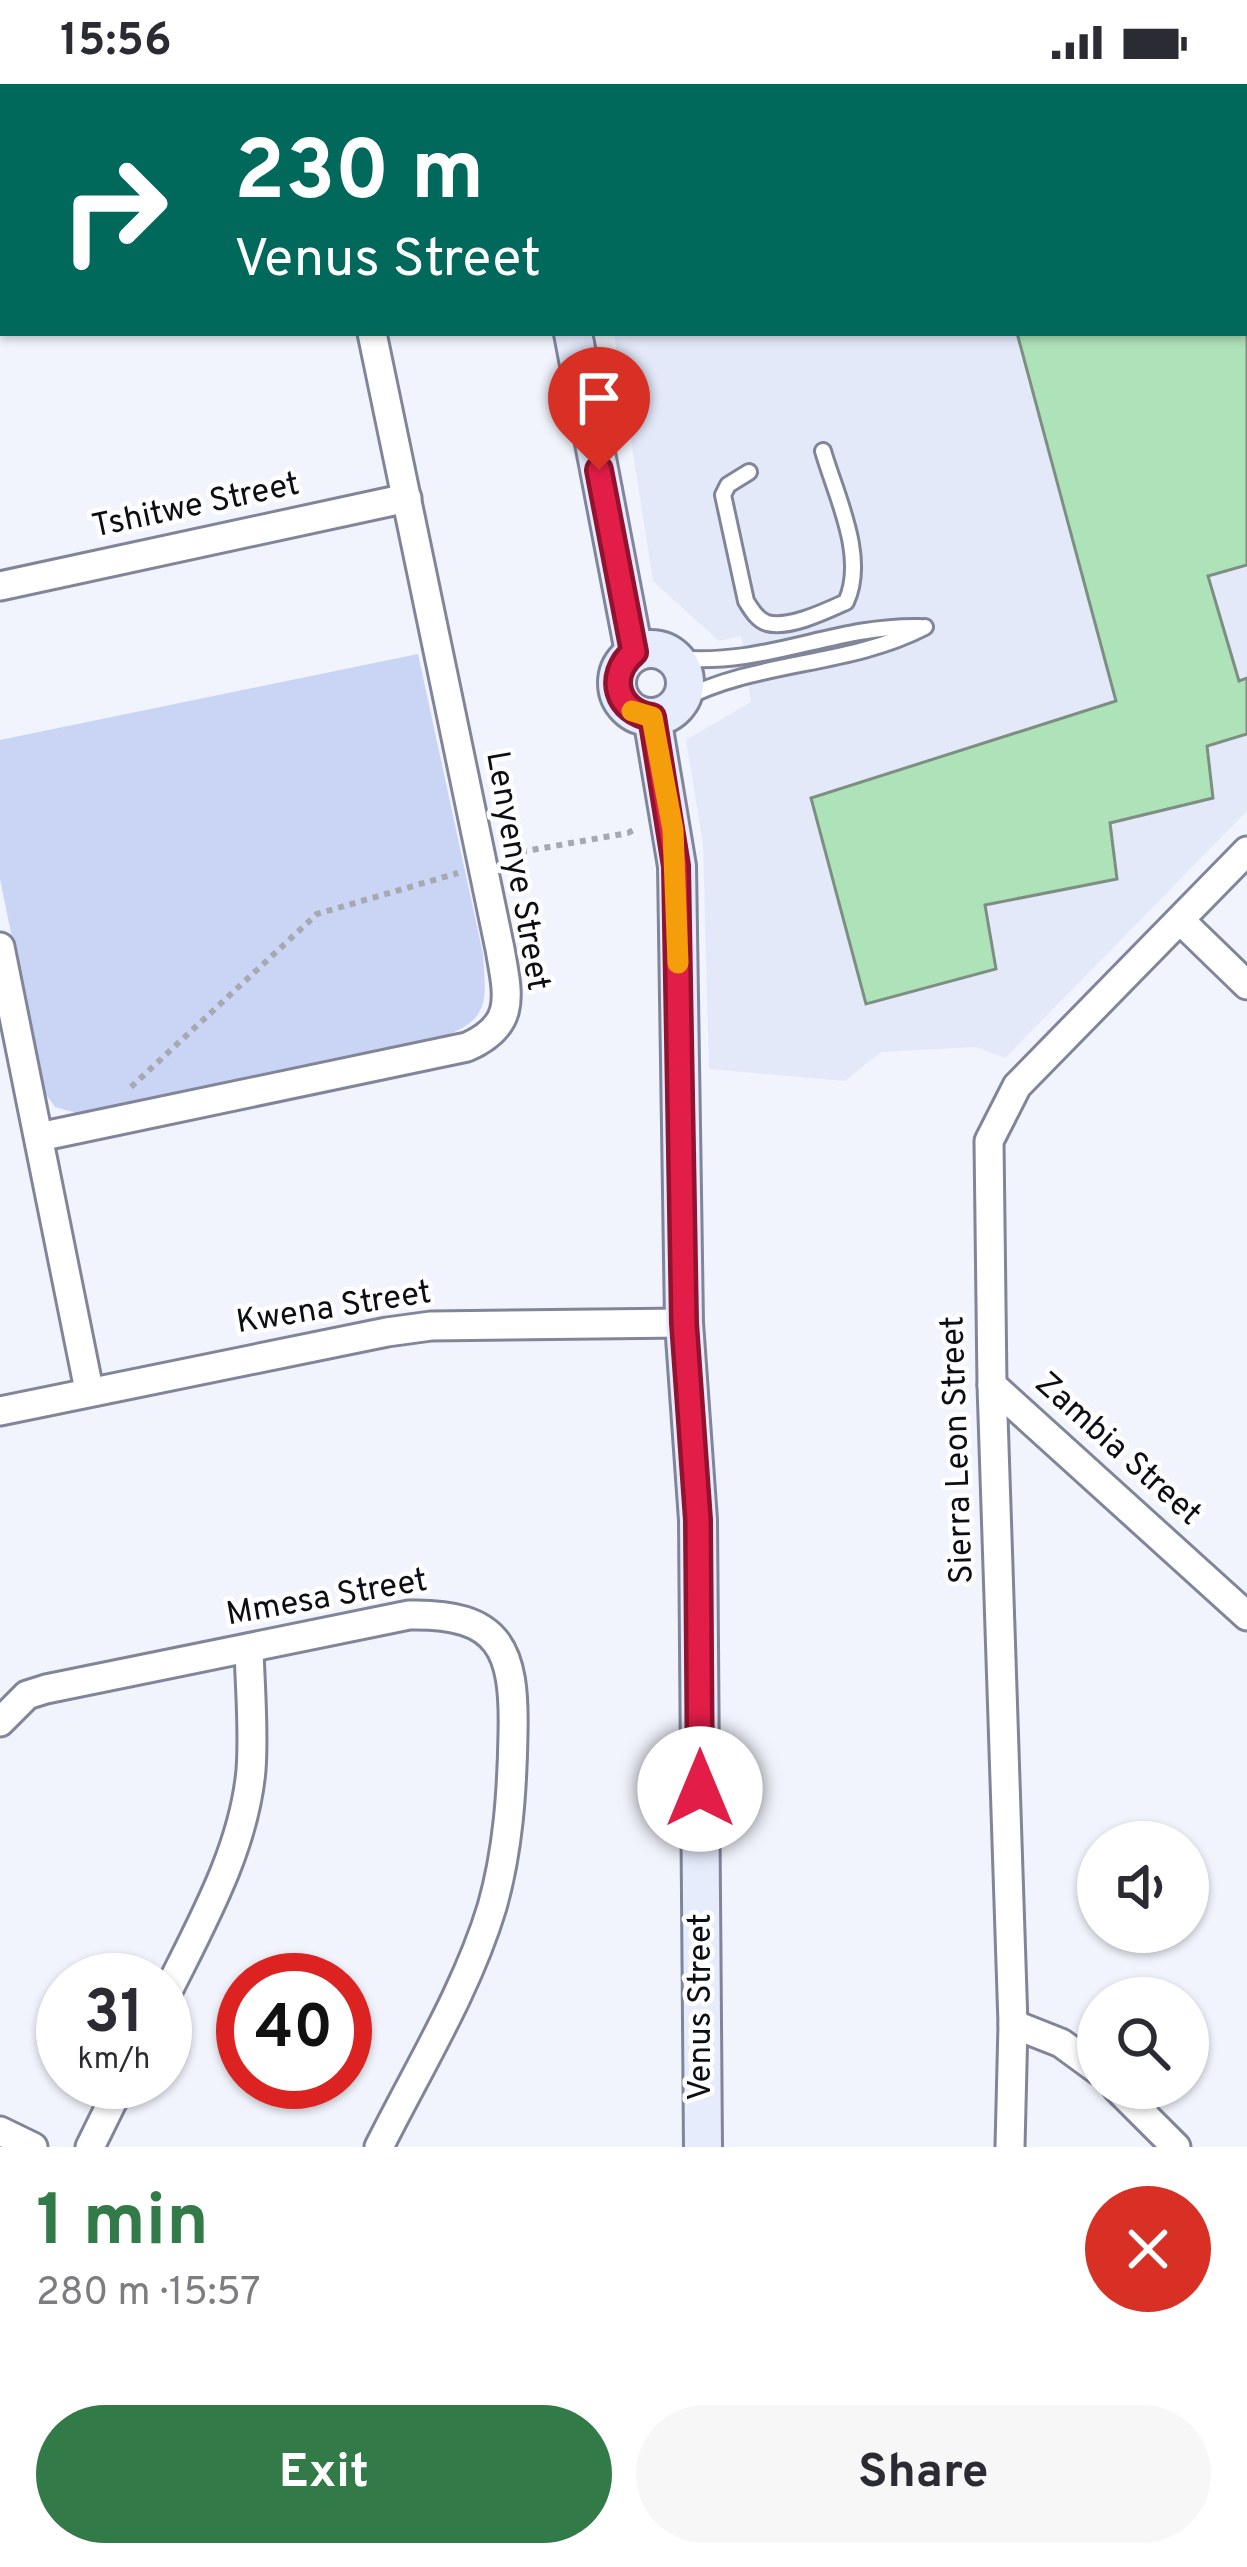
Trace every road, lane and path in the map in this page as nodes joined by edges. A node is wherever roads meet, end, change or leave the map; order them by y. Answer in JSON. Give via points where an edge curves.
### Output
{"nodes":[{"id":1,"x":373,"y":336,"type":"edge"},
{"id":2,"x":574,"y":336,"type":"edge"},
{"id":3,"x":823,"y":452,"type":"dead end"},
{"id":4,"x":749,"y":472,"type":"dead end"},
{"id":5,"x":407,"y":498,"type":"junction"},
{"id":6,"x":0,"y":586,"type":"edge"},
{"id":7,"x":634,"y":652,"type":"junction"},
{"id":8,"x":675,"y":658,"type":"junction"},
{"id":9,"x":667,"y":709,"type":"junction"},
{"id":10,"x":670,"y":809,"type":"junction"},
{"id":11,"x":1247,"y":851,"type":"edge"},
{"id":12,"x":482,"y":865,"type":"junction"},
{"id":13,"x":1180,"y":920,"type":"junction"},
{"id":14,"x":0,"y":946,"type":"edge"},
{"id":15,"x":1247,"y":985,"type":"edge"},
{"id":16,"x":89,"y":1126,"type":"junction"},
{"id":17,"x":39,"y":1137,"type":"junction"},
{"id":18,"x":684,"y":1323,"type":"junction"},
{"id":19,"x":992,"y":1385,"type":"junction"},
{"id":20,"x":89,"y":1390,"type":"junction"},
{"id":21,"x":0,"y":1411,"type":"edge"},
{"id":22,"x":1247,"y":1616,"type":"edge"},
{"id":23,"x":249,"y":1648,"type":"junction"},
{"id":24,"x":0,"y":1722,"type":"edge"},
{"id":25,"x":187,"y":1953,"type":"edge"},
{"id":26,"x":1013,"y":2024,"type":"junction"},
{"id":27,"x":1077,"y":2055,"type":"edge"},
{"id":28,"x":109,"y":2109,"type":"edge"},
{"id":29,"x":1138,"y":2109,"type":"edge"},
{"id":30,"x":0,"y":2131,"type":"edge"},
{"id":31,"x":33,"y":2147,"type":"edge"},
{"id":32,"x":90,"y":2147,"type":"edge"},
{"id":33,"x":379,"y":2147,"type":"edge"},
{"id":34,"x":703,"y":2147,"type":"edge"},
{"id":35,"x":1010,"y":2147,"type":"edge"},
{"id":36,"x":1176,"y":2147,"type":"edge"}],
"edges":[{"from":1,"to":5,"type":"street","name":"Lenyenye Street"},
{"from":2,"to":7,"type":"street"},
{"from":3,"to":4,"type":"lane","via":[[851,549],[853,587],[846,602],[787,622],[768,623],[746,601],[723,495]]},
{"from":5,"to":6,"type":"street","name":"Tshitwe Street"},
{"from":5,"to":12,"type":"street","name":"Lenyenye Street"},
{"from":7,"to":8,"type":"street","via":[[655,648]]},
{"from":7,"to":9,"type":"street","via":[[620,669],[618,691],[630,710]]},
{"from":8,"to":9,"type":"street","via":[[685,678]]},
{"from":8,"to":9,"type":"lane","via":[[728,661],[884,626],[925,628],[887,646],[734,678]]},
{"from":9,"to":10,"type":"street","name":"Venus Street"},
{"from":10,"to":12,"type":"path","via":[[628,833]]},
{"from":10,"to":18,"type":"street","name":"Venus Street"},
{"from":11,"to":13,"type":"street","name":"Sierra Leon Street"},
{"from":12,"to":16,"type":"path","via":[[317,914]]},
{"from":12,"to":16,"type":"street","name":"Lenyenye Street","via":[[507,1004],[500,1024],[480,1041]]},
{"from":13,"to":15,"type":"street"},
{"from":13,"to":19,"type":"street","name":"Sierra Leon Street","via":[[1017,1086],[994,1126],[987,1179]]},
{"from":14,"to":17,"type":"street"},
{"from":16,"to":17,"type":"street","name":"Lenyenye Street"},
{"from":17,"to":20,"type":"street"},
{"from":18,"to":20,"type":"street","name":"Kwena Street","via":[[431,1327]]},
{"from":18,"to":34,"type":"street","name":"Venus Street","via":[[698,1520]]},
{"from":19,"to":22,"type":"street","name":"Zambia Street"},
{"from":19,"to":26,"type":"street","name":"Sierra Leon Street"},
{"from":20,"to":21,"type":"street","name":"Kwena Street"},
{"from":23,"to":24,"type":"street","name":"Mmesa Street","via":[[46,1689],[27,1695]]},
{"from":23,"to":25,"type":"street","via":[[250,1771],[241,1823]]},
{"from":23,"to":33,"type":"street","name":"Mmesa Street","via":[[409,1615],[452,1614],[485,1630],[506,1655],[512,1769],[491,1908]]},
{"from":26,"to":27,"type":"street"},
{"from":26,"to":35,"type":"street","name":"Sierra Leon Street"},
{"from":28,"to":32,"type":"street"},
{"from":29,"to":36,"type":"street"},
{"from":30,"to":31,"type":"street"}]}
